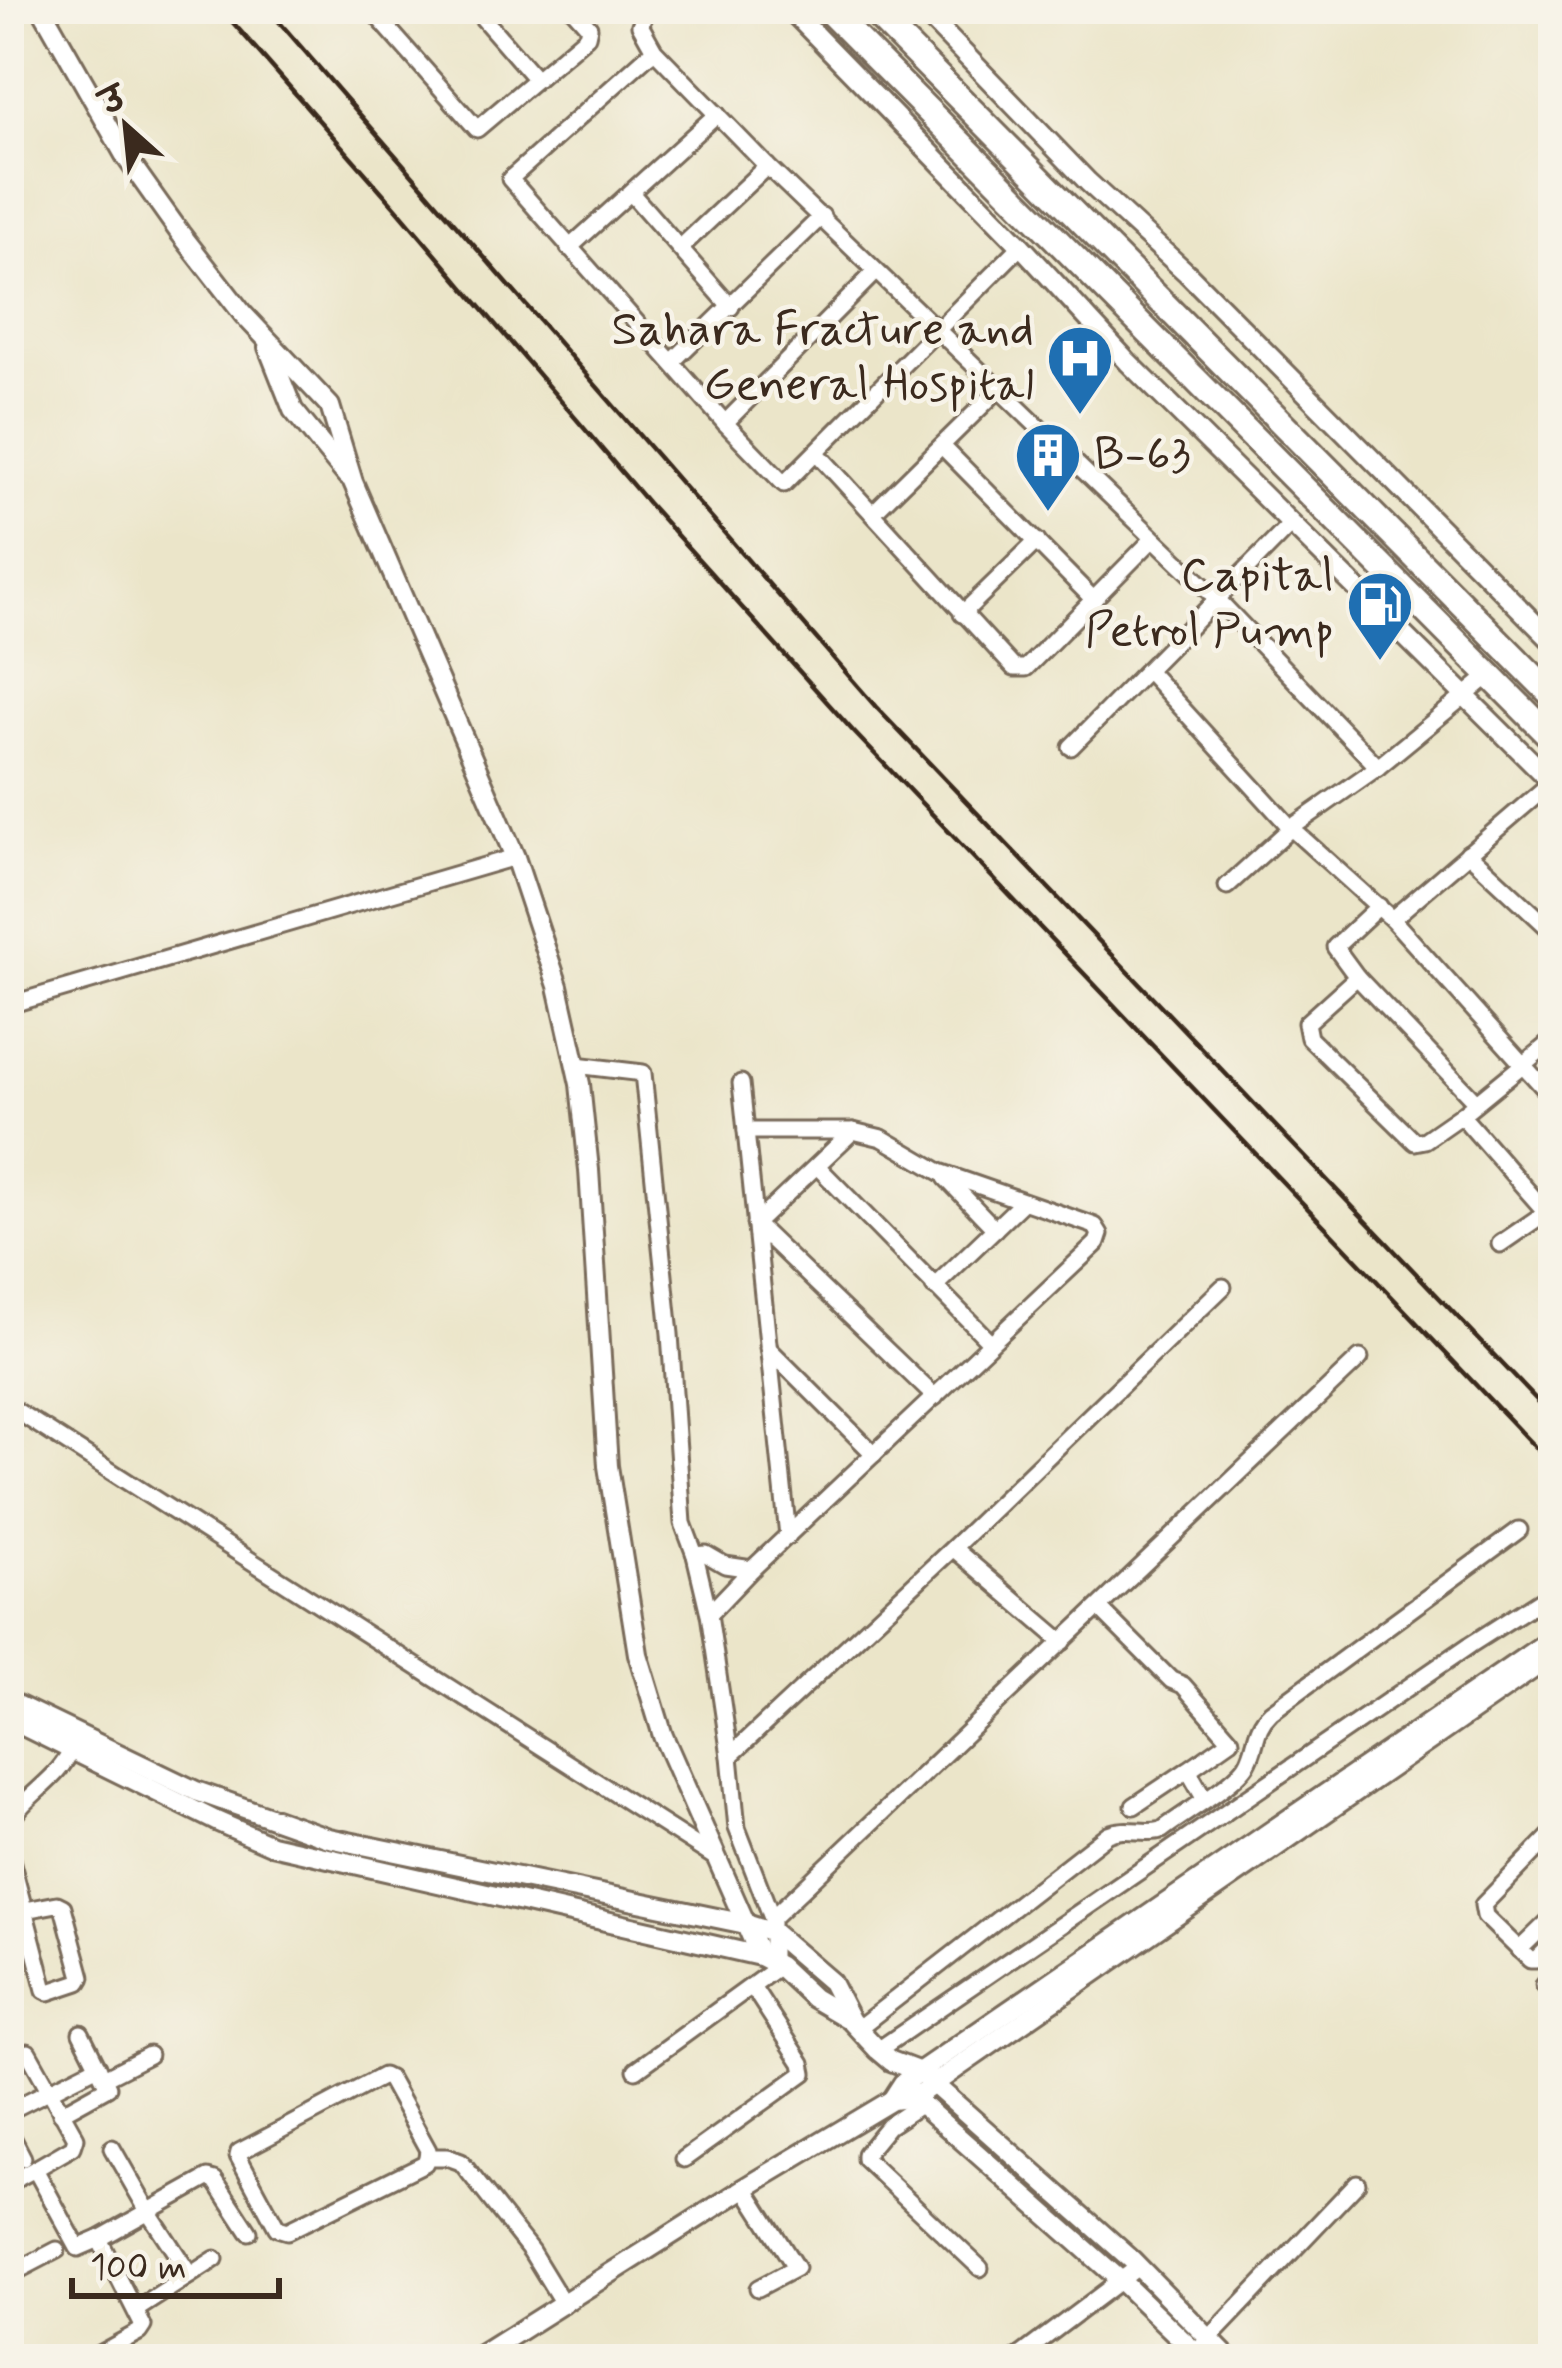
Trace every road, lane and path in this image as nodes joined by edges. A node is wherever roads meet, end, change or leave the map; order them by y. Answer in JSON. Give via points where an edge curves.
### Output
{"nodes":[{"id":1,"x":42,"y":9,"type":"edge"},
{"id":2,"x":370,"y":9,"type":"edge"},
{"id":3,"x":475,"y":9,"type":"edge"},
{"id":4,"x":573,"y":9,"type":"edge"},
{"id":5,"x":648,"y":9,"type":"edge"},
{"id":6,"x":790,"y":9,"type":"edge"},
{"id":7,"x":827,"y":9,"type":"edge"},
{"id":8,"x":871,"y":9,"type":"edge"},
{"id":9,"x":921,"y":9,"type":"edge"},
{"id":10,"x":654,"y":50,"type":"junction"},
{"id":11,"x":536,"y":79,"type":"junction"},
{"id":12,"x":717,"y":114,"type":"junction"},
{"id":13,"x":767,"y":166,"type":"junction"},
{"id":14,"x":632,"y":193,"type":"junction"},
{"id":15,"x":822,"y":216,"type":"junction"},
{"id":16,"x":1021,"y":246,"type":"junction"},
{"id":17,"x":569,"y":248,"type":"junction"},
{"id":18,"x":680,"y":248,"type":"junction"},
{"id":19,"x":876,"y":271,"type":"junction"},
{"id":20,"x":731,"y":307,"type":"junction"},
{"id":21,"x":938,"y":330,"type":"junction"},
{"id":22,"x":264,"y":337,"type":"junction"},
{"id":23,"x":672,"y":362,"type":"junction"},
{"id":24,"x":998,"y":390,"type":"junction"},
{"id":25,"x":725,"y":424,"type":"junction"},
{"id":26,"x":942,"y":446,"type":"junction"},
{"id":27,"x":817,"y":453,"type":"junction"},
{"id":28,"x":353,"y":482,"type":"junction"},
{"id":29,"x":873,"y":513,"type":"junction"},
{"id":30,"x":1292,"y":523,"type":"junction"},
{"id":31,"x":1153,"y":538,"type":"junction"},
{"id":32,"x":1037,"y":541,"type":"junction"},
{"id":33,"x":1094,"y":600,"type":"junction"},
{"id":34,"x":1218,"y":600,"type":"junction"},
{"id":35,"x":962,"y":614,"type":"junction"},
{"id":36,"x":1553,"y":642,"type":"edge"},
{"id":37,"x":1147,"y":670,"type":"junction"},
{"id":38,"x":1490,"y":675,"type":"junction"},
{"id":39,"x":1466,"y":693,"type":"junction"},
{"id":40,"x":1553,"y":696,"type":"edge"},
{"id":41,"x":1553,"y":739,"type":"edge"},
{"id":42,"x":1070,"y":747,"type":"dead end"},
{"id":43,"x":1378,"y":767,"type":"junction"},
{"id":44,"x":1553,"y":782,"type":"edge"},
{"id":45,"x":1291,"y":828,"type":"junction"},
{"id":46,"x":1468,"y":854,"type":"junction"},
{"id":47,"x":515,"y":857,"type":"junction"},
{"id":48,"x":1227,"y":886,"type":"dead end"},
{"id":49,"x":1379,"y":906,"type":"junction"},
{"id":50,"x":1392,"y":919,"type":"junction"},
{"id":51,"x":1553,"y":932,"type":"edge"},
{"id":52,"x":1357,"y":977,"type":"junction"},
{"id":53,"x":9,"y":1005,"type":"edge"},
{"id":54,"x":1553,"y":1040,"type":"edge"},
{"id":55,"x":576,"y":1065,"type":"junction"},
{"id":56,"x":1524,"y":1066,"type":"junction"},
{"id":57,"x":741,"y":1083,"type":"dead end"},
{"id":58,"x":1553,"y":1098,"type":"edge"},
{"id":59,"x":1475,"y":1101,"type":"junction"},
{"id":60,"x":1461,"y":1115,"type":"junction"},
{"id":61,"x":853,"y":1130,"type":"junction"},
{"id":62,"x":746,"y":1131,"type":"junction"},
{"id":63,"x":817,"y":1166,"type":"junction"},
{"id":64,"x":940,"y":1172,"type":"junction"},
{"id":65,"x":1024,"y":1202,"type":"junction"},
{"id":66,"x":1550,"y":1209,"type":"edge"},
{"id":67,"x":755,"y":1224,"type":"junction"},
{"id":68,"x":995,"y":1229,"type":"junction"},
{"id":69,"x":1499,"y":1244,"type":"dead end"},
{"id":70,"x":934,"y":1287,"type":"junction"},
{"id":71,"x":1223,"y":1287,"type":"dead end"},
{"id":72,"x":1553,"y":1300,"type":"edge"},
{"id":73,"x":1553,"y":1314,"type":"edge"},
{"id":74,"x":991,"y":1342,"type":"junction"},
{"id":75,"x":768,"y":1348,"type":"junction"},
{"id":76,"x":1360,"y":1358,"type":"dead end"},
{"id":77,"x":935,"y":1397,"type":"junction"},
{"id":78,"x":9,"y":1406,"type":"edge"},
{"id":79,"x":874,"y":1454,"type":"junction"},
{"id":80,"x":1519,"y":1530,"type":"dead end"},
{"id":81,"x":788,"y":1535,"type":"junction"},
{"id":82,"x":953,"y":1548,"type":"junction"},
{"id":83,"x":695,"y":1555,"type":"junction"},
{"id":84,"x":752,"y":1569,"type":"junction"},
{"id":85,"x":1553,"y":1592,"type":"edge"},
{"id":86,"x":1099,"y":1607,"type":"junction"},
{"id":87,"x":709,"y":1614,"type":"junction"},
{"id":88,"x":1553,"y":1637,"type":"edge"},
{"id":89,"x":1063,"y":1642,"type":"junction"},
{"id":90,"x":1553,"y":1655,"type":"edge"},
{"id":91,"x":9,"y":1701,"type":"edge"},
{"id":92,"x":9,"y":1719,"type":"edge"},
{"id":93,"x":72,"y":1748,"type":"junction"},
{"id":94,"x":730,"y":1756,"type":"junction"},
{"id":95,"x":1188,"y":1770,"type":"junction"},
{"id":96,"x":1201,"y":1801,"type":"junction"},
{"id":97,"x":1134,"y":1806,"type":"dead end"},
{"id":98,"x":1212,"y":1823,"type":"junction"},
{"id":99,"x":9,"y":1828,"type":"edge"},
{"id":100,"x":1553,"y":1833,"type":"edge"},
{"id":101,"x":9,"y":1852,"type":"edge"},
{"id":102,"x":719,"y":1860,"type":"junction"},
{"id":103,"x":25,"y":1910,"type":"junction"},
{"id":104,"x":1553,"y":1917,"type":"edge"},
{"id":105,"x":746,"y":1924,"type":"junction"},
{"id":106,"x":773,"y":1925,"type":"junction"},
{"id":107,"x":1553,"y":1943,"type":"edge"},
{"id":108,"x":1519,"y":1950,"type":"junction"},
{"id":109,"x":1110,"y":1952,"type":"junction"},
{"id":110,"x":770,"y":1961,"type":"junction"},
{"id":111,"x":752,"y":1986,"type":"junction"},
{"id":112,"x":854,"y":2025,"type":"junction"},
{"id":113,"x":81,"y":2033,"type":"dead end"},
{"id":114,"x":28,"y":2052,"type":"dead end"},
{"id":115,"x":149,"y":2055,"type":"dead end"},
{"id":116,"x":884,"y":2055,"type":"junction"},
{"id":117,"x":636,"y":2070,"type":"dead end"},
{"id":118,"x":101,"y":2072,"type":"junction"},
{"id":119,"x":49,"y":2090,"type":"junction"},
{"id":120,"x":913,"y":2093,"type":"junction"},
{"id":121,"x":9,"y":2111,"type":"edge"},
{"id":122,"x":62,"y":2113,"type":"junction"},
{"id":123,"x":9,"y":2131,"type":"edge"},
{"id":124,"x":112,"y":2148,"type":"dead end"},
{"id":125,"x":428,"y":2157,"type":"junction"},
{"id":126,"x":684,"y":2158,"type":"dead end"},
{"id":127,"x":29,"y":2163,"type":"junction"},
{"id":128,"x":9,"y":2183,"type":"edge"},
{"id":129,"x":1357,"y":2183,"type":"dead end"},
{"id":130,"x":745,"y":2188,"type":"junction"},
{"id":131,"x":148,"y":2211,"type":"junction"},
{"id":132,"x":248,"y":2232,"type":"dead end"},
{"id":133,"x":99,"y":2240,"type":"junction"},
{"id":134,"x":9,"y":2250,"type":"edge"},
{"id":135,"x":57,"y":2250,"type":"dead end"},
{"id":136,"x":215,"y":2259,"type":"dead end"},
{"id":137,"x":1138,"y":2266,"type":"junction"},
{"id":138,"x":980,"y":2268,"type":"dead end"},
{"id":139,"x":14,"y":2273,"type":"edge"},
{"id":140,"x":190,"y":2275,"type":"junction"},
{"id":141,"x":1120,"y":2280,"type":"junction"},
{"id":142,"x":758,"y":2288,"type":"dead end"},
{"id":143,"x":560,"y":2299,"type":"junction"},
{"id":144,"x":136,"y":2311,"type":"junction"},
{"id":145,"x":1202,"y":2350,"type":"edge"},
{"id":146,"x":90,"y":2359,"type":"edge"},
{"id":147,"x":476,"y":2359,"type":"edge"},
{"id":148,"x":1016,"y":2359,"type":"edge"},
{"id":149,"x":1229,"y":2359,"type":"edge"}],
"edges":[{"from":1,"to":22,"type":"street","via":[[126,157]]},
{"from":2,"to":11,"type":"street","via":[[473,128]]},
{"from":3,"to":11,"type":"street"},
{"from":4,"to":11,"type":"street","via":[[587,36]]},
{"from":5,"to":10,"type":"street","via":[[640,25]]},
{"from":6,"to":16,"type":"street"},
{"from":7,"to":38,"type":"main road"},
{"from":8,"to":40,"type":"main road"},
{"from":9,"to":36,"type":"street"},
{"from":10,"to":12,"type":"street"},
{"from":10,"to":17,"type":"street","via":[[510,179]]},
{"from":12,"to":13,"type":"street"},
{"from":12,"to":14,"type":"street"},
{"from":13,"to":15,"type":"street"},
{"from":13,"to":18,"type":"street"},
{"from":14,"to":17,"type":"street"},
{"from":14,"to":18,"type":"street"},
{"from":15,"to":19,"type":"street"},
{"from":15,"to":20,"type":"street"},
{"from":16,"to":21,"type":"street"},
{"from":16,"to":30,"type":"street"},
{"from":17,"to":23,"type":"street"},
{"from":18,"to":20,"type":"street"},
{"from":19,"to":21,"type":"street"},
{"from":19,"to":25,"type":"street"},
{"from":20,"to":23,"type":"street"},
{"from":21,"to":24,"type":"street"},
{"from":21,"to":27,"type":"street"},
{"from":22,"to":28,"type":"street","via":[[293,410]]},
{"from":22,"to":28,"type":"street","via":[[330,406]]},
{"from":23,"to":25,"type":"street"},
{"from":24,"to":26,"type":"street"},
{"from":24,"to":31,"type":"street"},
{"from":25,"to":27,"type":"street","via":[[784,484]]},
{"from":26,"to":29,"type":"street"},
{"from":26,"to":32,"type":"street"},
{"from":27,"to":29,"type":"street"},
{"from":28,"to":47,"type":"street"},
{"from":29,"to":35,"type":"street"},
{"from":30,"to":34,"type":"street"},
{"from":30,"to":39,"type":"street"},
{"from":31,"to":33,"type":"street"},
{"from":31,"to":34,"type":"street"},
{"from":32,"to":33,"type":"street"},
{"from":32,"to":35,"type":"street"},
{"from":33,"to":35,"type":"street","via":[[1026,668],[1014,668]]},
{"from":34,"to":37,"type":"street"},
{"from":34,"to":43,"type":"street"},
{"from":37,"to":42,"type":"street"},
{"from":37,"to":45,"type":"street"},
{"from":38,"to":39,"type":"street"},
{"from":38,"to":41,"type":"main road"},
{"from":39,"to":43,"type":"street"},
{"from":39,"to":44,"type":"street"},
{"from":43,"to":45,"type":"street"},
{"from":44,"to":46,"type":"street"},
{"from":45,"to":48,"type":"street"},
{"from":45,"to":49,"type":"street"},
{"from":46,"to":50,"type":"street"},
{"from":46,"to":51,"type":"street"},
{"from":47,"to":53,"type":"street"},
{"from":47,"to":55,"type":"street"},
{"from":49,"to":50,"type":"street"},
{"from":49,"to":52,"type":"street","via":[[1335,947]]},
{"from":50,"to":56,"type":"street"},
{"from":52,"to":59,"type":"street"},
{"from":52,"to":60,"type":"street","via":[[1306,1024],[1309,1038],[1415,1142]]},
{"from":54,"to":56,"type":"street"},
{"from":55,"to":83,"type":"street","via":[[643,1072],[683,1523]]},
{"from":55,"to":102,"type":"street","via":[[608,1466],[638,1654],[663,1736]]},
{"from":56,"to":58,"type":"street"},
{"from":56,"to":59,"type":"street"},
{"from":57,"to":62,"type":"street"},
{"from":59,"to":60,"type":"street"},
{"from":60,"to":66,"type":"street"},
{"from":61,"to":62,"type":"street"},
{"from":61,"to":63,"type":"street"},
{"from":61,"to":64,"type":"street"},
{"from":62,"to":67,"type":"street"},
{"from":63,"to":67,"type":"street"},
{"from":63,"to":70,"type":"street"},
{"from":64,"to":65,"type":"street"},
{"from":64,"to":68,"type":"street"},
{"from":65,"to":68,"type":"street"},
{"from":65,"to":74,"type":"street","via":[[1095,1226],[1100,1238]]},
{"from":66,"to":69,"type":"street"},
{"from":67,"to":75,"type":"street"},
{"from":67,"to":77,"type":"street"},
{"from":68,"to":70,"type":"street"},
{"from":70,"to":74,"type":"street"},
{"from":71,"to":82,"type":"street"},
{"from":72,"to":73,"type":"street"},
{"from":74,"to":77,"type":"street"},
{"from":75,"to":79,"type":"street"},
{"from":75,"to":81,"type":"street"},
{"from":76,"to":86,"type":"street"},
{"from":77,"to":79,"type":"street"},
{"from":78,"to":102,"type":"street"},
{"from":79,"to":81,"type":"street"},
{"from":80,"to":96,"type":"street","via":[[1271,1712],[1247,1764]]},
{"from":81,"to":84,"type":"street"},
{"from":82,"to":89,"type":"street"},
{"from":82,"to":94,"type":"street"},
{"from":83,"to":84,"type":"street"},
{"from":83,"to":87,"type":"street"},
{"from":84,"to":87,"type":"street"},
{"from":85,"to":98,"type":"street"},
{"from":86,"to":89,"type":"street"},
{"from":86,"to":95,"type":"street","via":[[1232,1740]]},
{"from":87,"to":94,"type":"street"},
{"from":88,"to":109,"type":"street"},
{"from":89,"to":106,"type":"street"},
{"from":90,"to":109,"type":"street"},
{"from":91,"to":105,"type":"street","via":[[196,1791],[329,1838]]},
{"from":92,"to":93,"type":"street"},
{"from":93,"to":99,"type":"street"},
{"from":93,"to":110,"type":"street","via":[[271,1845]]},
{"from":94,"to":106,"type":"street","via":[[737,1828]]},
{"from":95,"to":96,"type":"street"},
{"from":95,"to":97,"type":"street"},
{"from":96,"to":98,"type":"street"},
{"from":96,"to":112,"type":"street","via":[[1155,1832],[1108,1834]]},
{"from":98,"to":116,"type":"street"},
{"from":100,"to":108,"type":"street","via":[[1483,1905]]},
{"from":101,"to":103,"type":"street"},
{"from":102,"to":105,"type":"street"},
{"from":103,"to":103,"type":"street","via":[[46,1992],[79,1982],[63,1907]]},
{"from":104,"to":108,"type":"street"},
{"from":105,"to":106,"type":"street"},
{"from":105,"to":110,"type":"street"},
{"from":106,"to":110,"type":"street"},
{"from":106,"to":112,"type":"street","via":[[831,1982]]},
{"from":107,"to":108,"type":"street","via":[[1533,1961]]},
{"from":109,"to":120,"type":"street"},
{"from":110,"to":111,"type":"street"},
{"from":110,"to":112,"type":"street"},
{"from":111,"to":117,"type":"street"},
{"from":111,"to":126,"type":"street","via":[[804,2073]]},
{"from":112,"to":116,"type":"street"},
{"from":113,"to":118,"type":"street"},
{"from":114,"to":119,"type":"street"},
{"from":115,"to":118,"type":"street"},
{"from":116,"to":120,"type":"street"},
{"from":118,"to":119,"type":"street"},
{"from":118,"to":122,"type":"street","via":[[107,2090]]},
{"from":119,"to":121,"type":"street"},
{"from":119,"to":122,"type":"street"},
{"from":120,"to":130,"type":"street"},
{"from":120,"to":137,"type":"street"},
{"from":120,"to":138,"type":"street","via":[[865,2159]]},
{"from":120,"to":141,"type":"street"},
{"from":122,"to":127,"type":"street","via":[[76,2143]]},
{"from":123,"to":127,"type":"street"},
{"from":124,"to":131,"type":"street"},
{"from":125,"to":125,"type":"street","via":[[287,2231],[238,2156],[383,2076]]},
{"from":125,"to":143,"type":"street","via":[[461,2162]]},
{"from":127,"to":128,"type":"street"},
{"from":127,"to":133,"type":"street","via":[[75,2247]]},
{"from":129,"to":145,"type":"street"},
{"from":130,"to":142,"type":"street","via":[[796,2268]]},
{"from":130,"to":143,"type":"street"},
{"from":131,"to":132,"type":"street","via":[[212,2178]]},
{"from":131,"to":133,"type":"street"},
{"from":131,"to":140,"type":"street"},
{"from":133,"to":144,"type":"street"},
{"from":134,"to":139,"type":"street"},
{"from":135,"to":139,"type":"street"},
{"from":136,"to":140,"type":"street"},
{"from":137,"to":141,"type":"street"},
{"from":137,"to":145,"type":"street"},
{"from":140,"to":144,"type":"street"},
{"from":141,"to":145,"type":"street"},
{"from":141,"to":148,"type":"street"},
{"from":143,"to":147,"type":"street"},
{"from":144,"to":146,"type":"street","via":[[140,2332]]},
{"from":145,"to":149,"type":"street"}]}
